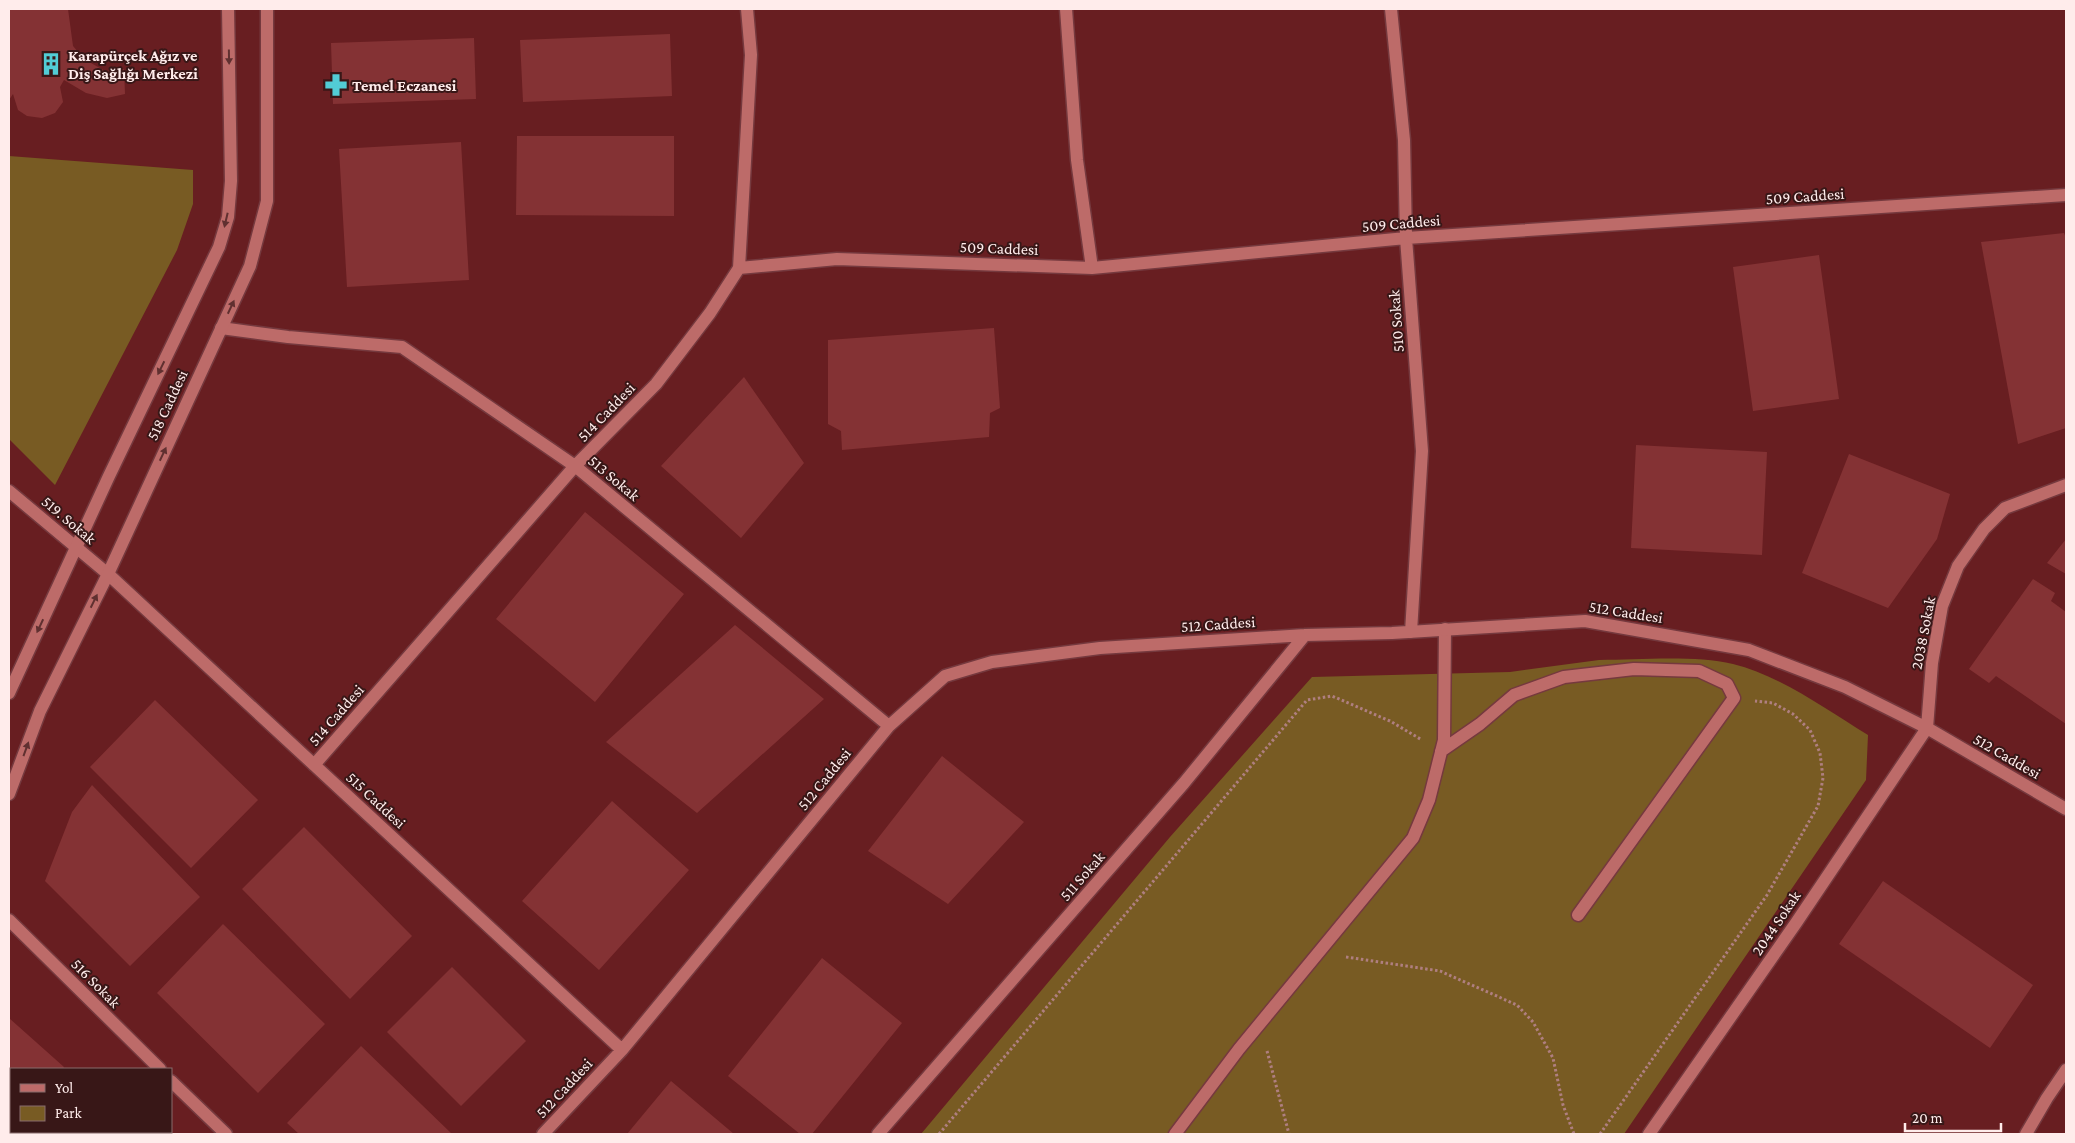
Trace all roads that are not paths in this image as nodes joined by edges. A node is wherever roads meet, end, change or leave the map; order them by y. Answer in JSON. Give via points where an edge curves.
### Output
{"nodes":[{"id":1,"x":228,"y":9,"type":"edge"},
{"id":2,"x":267,"y":9,"type":"edge"},
{"id":3,"x":747,"y":9,"type":"edge"},
{"id":4,"x":1066,"y":9,"type":"edge"},
{"id":5,"x":1391,"y":9,"type":"edge"},
{"id":6,"x":2066,"y":195,"type":"edge"},
{"id":7,"x":1406,"y":238,"type":"junction"},
{"id":8,"x":739,"y":268,"type":"junction"},
{"id":9,"x":1092,"y":268,"type":"junction"},
{"id":10,"x":221,"y":328,"type":"junction"},
{"id":11,"x":576,"y":466,"type":"junction"},
{"id":12,"x":2066,"y":485,"type":"edge"},
{"id":13,"x":9,"y":491,"type":"edge"},
{"id":14,"x":76,"y":548,"type":"junction"},
{"id":15,"x":108,"y":574,"type":"junction"},
{"id":16,"x":1445,"y":629,"type":"junction"},
{"id":17,"x":1412,"y":632,"type":"junction"},
{"id":18,"x":1305,"y":635,"type":"junction"},
{"id":19,"x":9,"y":693,"type":"edge"},
{"id":20,"x":889,"y":726,"type":"junction"},
{"id":21,"x":1927,"y":728,"type":"junction"},
{"id":22,"x":1442,"y":751,"type":"junction"},
{"id":23,"x":314,"y":765,"type":"junction"},
{"id":24,"x":9,"y":794,"type":"edge"},
{"id":25,"x":2066,"y":809,"type":"edge"},
{"id":26,"x":1578,"y":915,"type":"dead end"},
{"id":27,"x":9,"y":920,"type":"edge"},
{"id":28,"x":622,"y":1050,"type":"junction"},
{"id":29,"x":159,"y":1068,"type":"edge"},
{"id":30,"x":2066,"y":1070,"type":"edge"},
{"id":31,"x":172,"y":1082,"type":"edge"},
{"id":32,"x":226,"y":1134,"type":"edge"},
{"id":33,"x":543,"y":1134,"type":"edge"},
{"id":34,"x":878,"y":1134,"type":"edge"},
{"id":35,"x":1175,"y":1134,"type":"edge"},
{"id":36,"x":1649,"y":1134,"type":"edge"},
{"id":37,"x":2026,"y":1134,"type":"edge"}],
"edges":[{"from":1,"to":14,"type":"street","name":"518 Caddesi","one_way":true,"via":[[231,181],[228,217],[219,247]]},
{"from":10,"to":2,"type":"street","name":"518 Caddesi","one_way":true,"via":[[250,266],[266,202]]},
{"from":3,"to":8,"type":"street","name":"514 Caddesi","via":[[751,55]]},
{"from":4,"to":9,"type":"street","via":[[1077,160]]},
{"from":5,"to":7,"type":"street","name":"510 Sokak","via":[[1404,140]]},
{"from":6,"to":7,"type":"street","name":"509 Caddesi"},
{"from":7,"to":9,"type":"street","name":"509 Caddesi"},
{"from":7,"to":17,"type":"street","name":"510 Sokak","via":[[1422,451]]},
{"from":8,"to":9,"type":"street","name":"509 Caddesi","via":[[837,259]]},
{"from":8,"to":11,"type":"street","name":"514 Caddesi","via":[[710,313],[656,384]]},
{"from":10,"to":11,"type":"street","name":"513 Sokak","via":[[402,347]]},
{"from":15,"to":10,"type":"street","name":"518 Caddesi","one_way":true},
{"from":11,"to":20,"type":"street","name":"513 Sokak"},
{"from":11,"to":23,"type":"street","name":"514 Caddesi"},
{"from":12,"to":21,"type":"street","name":"2038 Sokak","via":[[2005,508],[1984,529],[1958,566],[1942,606],[1932,663]]},
{"from":13,"to":14,"type":"street","name":"519. Sokak"},
{"from":14,"to":15,"type":"street","name":"519. Sokak"},
{"from":14,"to":19,"type":"street","name":"518 Caddesi","one_way":true},
{"from":15,"to":23,"type":"street","name":"515 Caddesi"},
{"from":24,"to":15,"type":"street","name":"518 Caddesi","one_way":true,"via":[[40,711]]},
{"from":16,"to":17,"type":"street","name":"512 Caddesi"},
{"from":16,"to":21,"type":"street","name":"512 Caddesi","via":[[1585,621],[1750,650],[1845,687]]},
{"from":16,"to":22,"type":"street"},
{"from":17,"to":18,"type":"street","name":"512 Caddesi"},
{"from":18,"to":20,"type":"street","name":"512 Caddesi","via":[[1100,648],[992,662],[944,676]]},
{"from":18,"to":34,"type":"street","name":"511 Sokak","via":[[1184,783]]},
{"from":20,"to":28,"type":"street","name":"512 Caddesi"},
{"from":21,"to":25,"type":"street","name":"512 Caddesi"},
{"from":21,"to":36,"type":"street","name":"2044 Sokak"},
{"from":22,"to":26,"type":"street","via":[[1514,695],[1564,677],[1634,668],[1699,671],[1727,684],[1734,698]]},
{"from":22,"to":35,"type":"street","via":[[1429,800],[1414,838],[1259,1024]]},
{"from":23,"to":28,"type":"street","name":"515 Caddesi"},
{"from":27,"to":29,"type":"street","name":"516 Sokak"},
{"from":28,"to":33,"type":"street","name":"512 Caddesi"},
{"from":30,"to":37,"type":"street"},
{"from":31,"to":32,"type":"street"}]}
